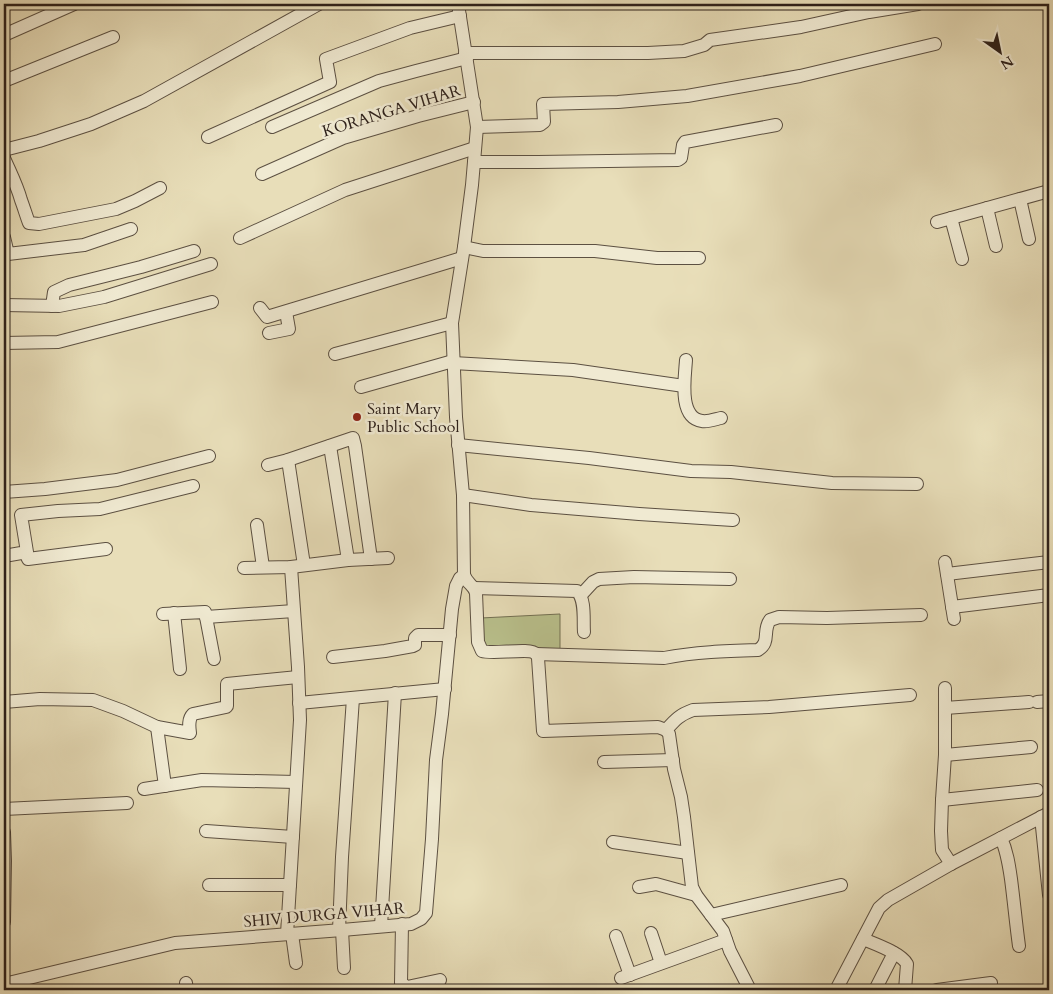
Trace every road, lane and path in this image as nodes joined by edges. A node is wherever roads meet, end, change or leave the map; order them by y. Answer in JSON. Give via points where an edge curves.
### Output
{"nodes":[{"id":1,"x":74,"y":4,"type":"edge"},
{"id":2,"x":319,"y":4,"type":"edge"},
{"id":3,"x":918,"y":4,"type":"edge"},
{"id":4,"x":459,"y":10,"type":"edge"},
{"id":5,"x":4,"y":35,"type":"edge"},
{"id":6,"x":113,"y":37,"type":"dead end"},
{"id":7,"x":935,"y":44,"type":"dead end"},
{"id":8,"x":466,"y":55,"type":"junction"},
{"id":9,"x":4,"y":81,"type":"edge"},
{"id":10,"x":474,"y":102,"type":"junction"},
{"id":11,"x":776,"y":125,"type":"dead end"},
{"id":12,"x":272,"y":127,"type":"dead end"},
{"id":13,"x":477,"y":127,"type":"junction"},
{"id":14,"x":208,"y":137,"type":"dead end"},
{"id":15,"x":475,"y":148,"type":"junction"},
{"id":16,"x":4,"y":150,"type":"edge"},
{"id":17,"x":4,"y":158,"type":"edge"},
{"id":18,"x":474,"y":162,"type":"junction"},
{"id":19,"x":262,"y":174,"type":"dead end"},
{"id":20,"x":160,"y":188,"type":"dead end"},
{"id":21,"x":1049,"y":191,"type":"edge"},
{"id":22,"x":1020,"y":199,"type":"junction"},
{"id":23,"x":987,"y":208,"type":"junction"},
{"id":24,"x":951,"y":218,"type":"junction"},
{"id":25,"x":938,"y":222,"type":"dead end"},
{"id":26,"x":131,"y":229,"type":"dead end"},
{"id":27,"x":4,"y":237,"type":"edge"},
{"id":28,"x":240,"y":238,"type":"dead end"},
{"id":29,"x":1029,"y":239,"type":"dead end"},
{"id":30,"x":996,"y":246,"type":"dead end"},
{"id":31,"x":194,"y":251,"type":"dead end"},
{"id":32,"x":463,"y":252,"type":"junction"},
{"id":33,"x":699,"y":258,"type":"dead end"},
{"id":34,"x":962,"y":259,"type":"dead end"},
{"id":35,"x":211,"y":264,"type":"dead end"},
{"id":36,"x":212,"y":302,"type":"dead end"},
{"id":37,"x":4,"y":306,"type":"edge"},
{"id":38,"x":52,"y":306,"type":"junction"},
{"id":39,"x":260,"y":308,"type":"dead end"},
{"id":40,"x":286,"y":312,"type":"junction"},
{"id":41,"x":452,"y":323,"type":"junction"},
{"id":42,"x":269,"y":332,"type":"dead end"},
{"id":43,"x":4,"y":343,"type":"edge"},
{"id":44,"x":336,"y":354,"type":"dead end"},
{"id":45,"x":686,"y":360,"type":"dead end"},
{"id":46,"x":453,"y":362,"type":"junction"},
{"id":47,"x":684,"y":386,"type":"junction"},
{"id":48,"x":361,"y":388,"type":"dead end"},
{"id":49,"x":721,"y":418,"type":"dead end"},
{"id":50,"x":458,"y":445,"type":"junction"},
{"id":51,"x":330,"y":446,"type":"junction"},
{"id":52,"x":209,"y":456,"type":"dead end"},
{"id":53,"x":288,"y":460,"type":"junction"},
{"id":54,"x":268,"y":466,"type":"dead end"},
{"id":55,"x":917,"y":484,"type":"dead end"},
{"id":56,"x":193,"y":486,"type":"dead end"},
{"id":57,"x":4,"y":492,"type":"edge"},
{"id":58,"x":462,"y":495,"type":"junction"},
{"id":59,"x":733,"y":520,"type":"dead end"},
{"id":60,"x":257,"y":525,"type":"dead end"},
{"id":61,"x":106,"y":548,"type":"dead end"},
{"id":62,"x":25,"y":552,"type":"junction"},
{"id":63,"x":4,"y":556,"type":"edge"},
{"id":64,"x":388,"y":558,"type":"dead end"},
{"id":65,"x":372,"y":559,"type":"junction"},
{"id":66,"x":348,"y":560,"type":"junction"},
{"id":67,"x":1049,"y":562,"type":"edge"},
{"id":68,"x":297,"y":566,"type":"junction"},
{"id":69,"x":263,"y":567,"type":"junction"},
{"id":70,"x":244,"y":568,"type":"dead end"},
{"id":71,"x":464,"y":575,"type":"junction"},
{"id":72,"x":730,"y":578,"type":"dead end"},
{"id":73,"x":474,"y":588,"type":"junction"},
{"id":74,"x":580,"y":594,"type":"junction"},
{"id":75,"x":1049,"y":595,"type":"edge"},
{"id":76,"x":294,"y":611,"type":"junction"},
{"id":77,"x":921,"y":615,"type":"dead end"},
{"id":78,"x":206,"y":617,"type":"junction"},
{"id":79,"x":584,"y":632,"type":"dead end"},
{"id":80,"x":450,"y":635,"type":"junction"},
{"id":81,"x":536,"y":654,"type":"junction"},
{"id":82,"x":333,"y":657,"type":"dead end"},
{"id":83,"x":214,"y":660,"type":"dead end"},
{"id":84,"x":180,"y":669,"type":"dead end"},
{"id":85,"x":298,"y":677,"type":"junction"},
{"id":86,"x":945,"y":688,"type":"dead end"},
{"id":87,"x":445,"y":689,"type":"junction"},
{"id":88,"x":396,"y":692,"type":"junction"},
{"id":89,"x":910,"y":695,"type":"dead end"},
{"id":90,"x":353,"y":698,"type":"junction"},
{"id":91,"x":4,"y":702,"type":"edge"},
{"id":92,"x":299,"y":702,"type":"junction"},
{"id":93,"x":1038,"y":702,"type":"edge"},
{"id":94,"x":945,"y":708,"type":"junction"},
{"id":95,"x":157,"y":727,"type":"junction"},
{"id":96,"x":666,"y":730,"type":"junction"},
{"id":97,"x":1031,"y":747,"type":"dead end"},
{"id":98,"x":944,"y":755,"type":"junction"},
{"id":99,"x":673,"y":760,"type":"junction"},
{"id":100,"x":604,"y":762,"type":"dead end"},
{"id":101,"x":296,"y":782,"type":"junction"},
{"id":102,"x":165,"y":786,"type":"junction"},
{"id":103,"x":144,"y":789,"type":"dead end"},
{"id":104,"x":1037,"y":790,"type":"dead end"},
{"id":105,"x":942,"y":800,"type":"junction"},
{"id":106,"x":127,"y":803,"type":"dead end"},
{"id":107,"x":4,"y":808,"type":"edge"},
{"id":108,"x":1045,"y":815,"type":"edge"},
{"id":109,"x":206,"y":831,"type":"dead end"},
{"id":110,"x":4,"y":832,"type":"edge"},
{"id":111,"x":293,"y":837,"type":"junction"},
{"id":112,"x":1001,"y":838,"type":"junction"},
{"id":113,"x":613,"y":842,"type":"dead end"},
{"id":114,"x":688,"y":854,"type":"junction"},
{"id":115,"x":948,"y":861,"type":"junction"},
{"id":116,"x":209,"y":884,"type":"dead end"},
{"id":117,"x":842,"y":884,"type":"dead end"},
{"id":118,"x":290,"y":885,"type":"junction"},
{"id":119,"x":638,"y":887,"type":"dead end"},
{"id":120,"x":696,"y":895,"type":"junction"},
{"id":121,"x":1049,"y":895,"type":"edge"},
{"id":122,"x":711,"y":915,"type":"junction"},
{"id":123,"x":4,"y":922,"type":"edge"},
{"id":124,"x":402,"y":924,"type":"junction"},
{"id":125,"x":381,"y":926,"type":"junction"},
{"id":126,"x":340,"y":930,"type":"junction"},
{"id":127,"x":651,"y":933,"type":"dead end"},
{"id":128,"x":289,"y":934,"type":"junction"},
{"id":129,"x":616,"y":936,"type":"dead end"},
{"id":130,"x":864,"y":939,"type":"junction"},
{"id":131,"x":726,"y":940,"type":"junction"},
{"id":132,"x":1019,"y":946,"type":"dead end"},
{"id":133,"x":894,"y":953,"type":"junction"},
{"id":134,"x":296,"y":963,"type":"dead end"},
{"id":135,"x":661,"y":963,"type":"junction"},
{"id":136,"x":344,"y":968,"type":"dead end"},
{"id":137,"x":440,"y":980,"type":"dead end"},
{"id":138,"x":991,"y":983,"type":"dead end"},
{"id":139,"x":4,"y":984,"type":"edge"},
{"id":140,"x":750,"y":990,"type":"edge"},
{"id":141,"x":836,"y":990,"type":"edge"},
{"id":142,"x":875,"y":990,"type":"edge"},
{"id":143,"x":905,"y":990,"type":"edge"},
{"id":144,"x":937,"y":990,"type":"edge"}],
"edges":[{"from":1,"to":5,"type":"street"},
{"from":2,"to":16,"type":"street","via":[[144,101],[91,124]]},
{"from":3,"to":8,"type":"street","via":[[801,27],[710,40],[684,51]]},
{"from":4,"to":8,"type":"street"},
{"from":4,"to":14,"type":"street","via":[[326,59],[330,82]]},
{"from":6,"to":9,"type":"street"},
{"from":7,"to":13,"type":"street","via":[[800,76],[687,96],[543,104],[544,122],[540,125]]},
{"from":8,"to":10,"type":"street"},
{"from":8,"to":12,"type":"street","via":[[378,82]]},
{"from":10,"to":13,"type":"street"},
{"from":10,"to":19,"type":"street","name":"KORANGA VIHAR","via":[[343,138]]},
{"from":11,"to":18,"type":"street","via":[[685,142],[678,160]]},
{"from":13,"to":15,"type":"street"},
{"from":15,"to":18,"type":"street"},
{"from":15,"to":28,"type":"street","via":[[345,190]]},
{"from":17,"to":20,"type":"street","via":[[29,223],[39,224],[116,209]]},
{"from":18,"to":32,"type":"street"},
{"from":21,"to":22,"type":"street"},
{"from":22,"to":23,"type":"street"},
{"from":22,"to":29,"type":"street"},
{"from":23,"to":24,"type":"street"},
{"from":23,"to":30,"type":"street"},
{"from":24,"to":25,"type":"street"},
{"from":24,"to":34,"type":"street"},
{"from":26,"to":27,"type":"street","via":[[84,246],[8,254]]},
{"from":31,"to":38,"type":"street","via":[[69,285],[54,292]]},
{"from":32,"to":33,"type":"street","via":[[595,251],[657,258]]},
{"from":32,"to":40,"type":"street"},
{"from":32,"to":41,"type":"street"},
{"from":35,"to":38,"type":"street","via":[[104,297]]},
{"from":36,"to":43,"type":"street","via":[[58,342]]},
{"from":37,"to":38,"type":"street"},
{"from":39,"to":40,"type":"street","via":[[267,317]]},
{"from":40,"to":42,"type":"street","via":[[289,329]]},
{"from":41,"to":44,"type":"street"},
{"from":41,"to":46,"type":"street"},
{"from":45,"to":47,"type":"street"},
{"from":46,"to":47,"type":"street","via":[[573,370]]},
{"from":46,"to":48,"type":"street"},
{"from":46,"to":50,"type":"street"},
{"from":47,"to":49,"type":"street","via":[[688,413],[703,422]]},
{"from":50,"to":55,"type":"street","via":[[691,472],[731,472],[832,484]]},
{"from":50,"to":58,"type":"street"},
{"from":51,"to":53,"type":"street"},
{"from":51,"to":65,"type":"street","via":[[353,438]]},
{"from":51,"to":66,"type":"street"},
{"from":52,"to":57,"type":"street","via":[[117,480]]},
{"from":53,"to":54,"type":"street"},
{"from":53,"to":68,"type":"street"},
{"from":56,"to":62,"type":"street","via":[[100,509],[21,516],[28,552]]},
{"from":58,"to":59,"type":"street","via":[[531,505]]},
{"from":58,"to":71,"type":"street"},
{"from":60,"to":69,"type":"street"},
{"from":61,"to":62,"type":"street","via":[[28,560]]},
{"from":62,"to":63,"type":"street"},
{"from":64,"to":65,"type":"street"},
{"from":65,"to":66,"type":"street"},
{"from":66,"to":68,"type":"street"},
{"from":67,"to":75,"type":"street","via":[[946,568],[953,613]]},
{"from":68,"to":69,"type":"street"},
{"from":68,"to":76,"type":"street"},
{"from":69,"to":70,"type":"street"},
{"from":71,"to":73,"type":"street"},
{"from":71,"to":80,"type":"street","name":"SHIV DURGA VIHAR","via":[[456,586]]},
{"from":72,"to":74,"type":"street","via":[[600,579]]},
{"from":73,"to":74,"type":"street","via":[[568,590]]},
{"from":73,"to":81,"type":"street","via":[[478,642],[482,651]]},
{"from":74,"to":79,"type":"street"},
{"from":76,"to":78,"type":"street"},
{"from":76,"to":85,"type":"street"},
{"from":77,"to":81,"type":"street","via":[[779,617],[766,625],[766,641],[758,650],[664,658]]},
{"from":78,"to":83,"type":"street"},
{"from":78,"to":84,"type":"street","via":[[205,612],[169,614]]},
{"from":80,"to":82,"type":"street","via":[[418,636],[413,646]]},
{"from":80,"to":87,"type":"street","name":"SHIV DURGA VIHAR"},
{"from":81,"to":96,"type":"street","via":[[543,731],[658,727]]},
{"from":85,"to":92,"type":"street"},
{"from":85,"to":95,"type":"street","via":[[227,684],[227,706],[193,714],[189,723],[190,733]]},
{"from":86,"to":94,"type":"street"},
{"from":87,"to":88,"type":"street"},
{"from":87,"to":124,"type":"street","name":"SHIV DURGA VIHAR","via":[[436,760],[426,914],[421,920]]},
{"from":88,"to":90,"type":"street"},
{"from":88,"to":125,"type":"street"},
{"from":89,"to":96,"type":"street","via":[[693,710],[683,713]]},
{"from":90,"to":92,"type":"street"},
{"from":90,"to":126,"type":"street"},
{"from":91,"to":95,"type":"street","via":[[93,700]]},
{"from":92,"to":101,"type":"street"},
{"from":93,"to":94,"type":"street"},
{"from":94,"to":98,"type":"street"},
{"from":95,"to":102,"type":"street"},
{"from":96,"to":99,"type":"street"},
{"from":97,"to":98,"type":"street"},
{"from":98,"to":105,"type":"street"},
{"from":99,"to":100,"type":"street"},
{"from":99,"to":114,"type":"street"},
{"from":101,"to":102,"type":"street","via":[[202,780]]},
{"from":101,"to":111,"type":"street"},
{"from":102,"to":103,"type":"street"},
{"from":104,"to":105,"type":"street"},
{"from":105,"to":115,"type":"street","via":[[942,850]]},
{"from":106,"to":107,"type":"street"},
{"from":108,"to":112,"type":"street"},
{"from":108,"to":121,"type":"street"},
{"from":109,"to":111,"type":"street"},
{"from":110,"to":123,"type":"street"},
{"from":111,"to":118,"type":"street"},
{"from":112,"to":115,"type":"street"},
{"from":112,"to":132,"type":"street","via":[[1006,847]]},
{"from":113,"to":114,"type":"street"},
{"from":114,"to":120,"type":"street"},
{"from":115,"to":130,"type":"street","via":[[879,908]]},
{"from":116,"to":118,"type":"street"},
{"from":117,"to":122,"type":"street"},
{"from":118,"to":128,"type":"street"},
{"from":119,"to":120,"type":"street","via":[[656,884]]},
{"from":120,"to":122,"type":"street"},
{"from":122,"to":131,"type":"street","via":[[723,930]]},
{"from":124,"to":125,"type":"street","name":"SHIV DURGA VIHAR"},
{"from":124,"to":137,"type":"street","via":[[401,983],[407,987]]},
{"from":125,"to":126,"type":"street","name":"SHIV DURGA VIHAR"},
{"from":126,"to":128,"type":"street","name":"SHIV DURGA VIHAR"},
{"from":126,"to":136,"type":"street"},
{"from":127,"to":135,"type":"street"},
{"from":128,"to":134,"type":"street"},
{"from":128,"to":139,"type":"street","name":"SHIV DURGA VIHAR","via":[[175,942]]},
{"from":129,"to":135,"type":"street","via":[[625,976]]},
{"from":130,"to":133,"type":"street"},
{"from":130,"to":141,"type":"street"},
{"from":131,"to":135,"type":"street"},
{"from":131,"to":140,"type":"street"},
{"from":133,"to":142,"type":"street"},
{"from":133,"to":143,"type":"street","via":[[907,964]]},
{"from":138,"to":144,"type":"street"}]}
